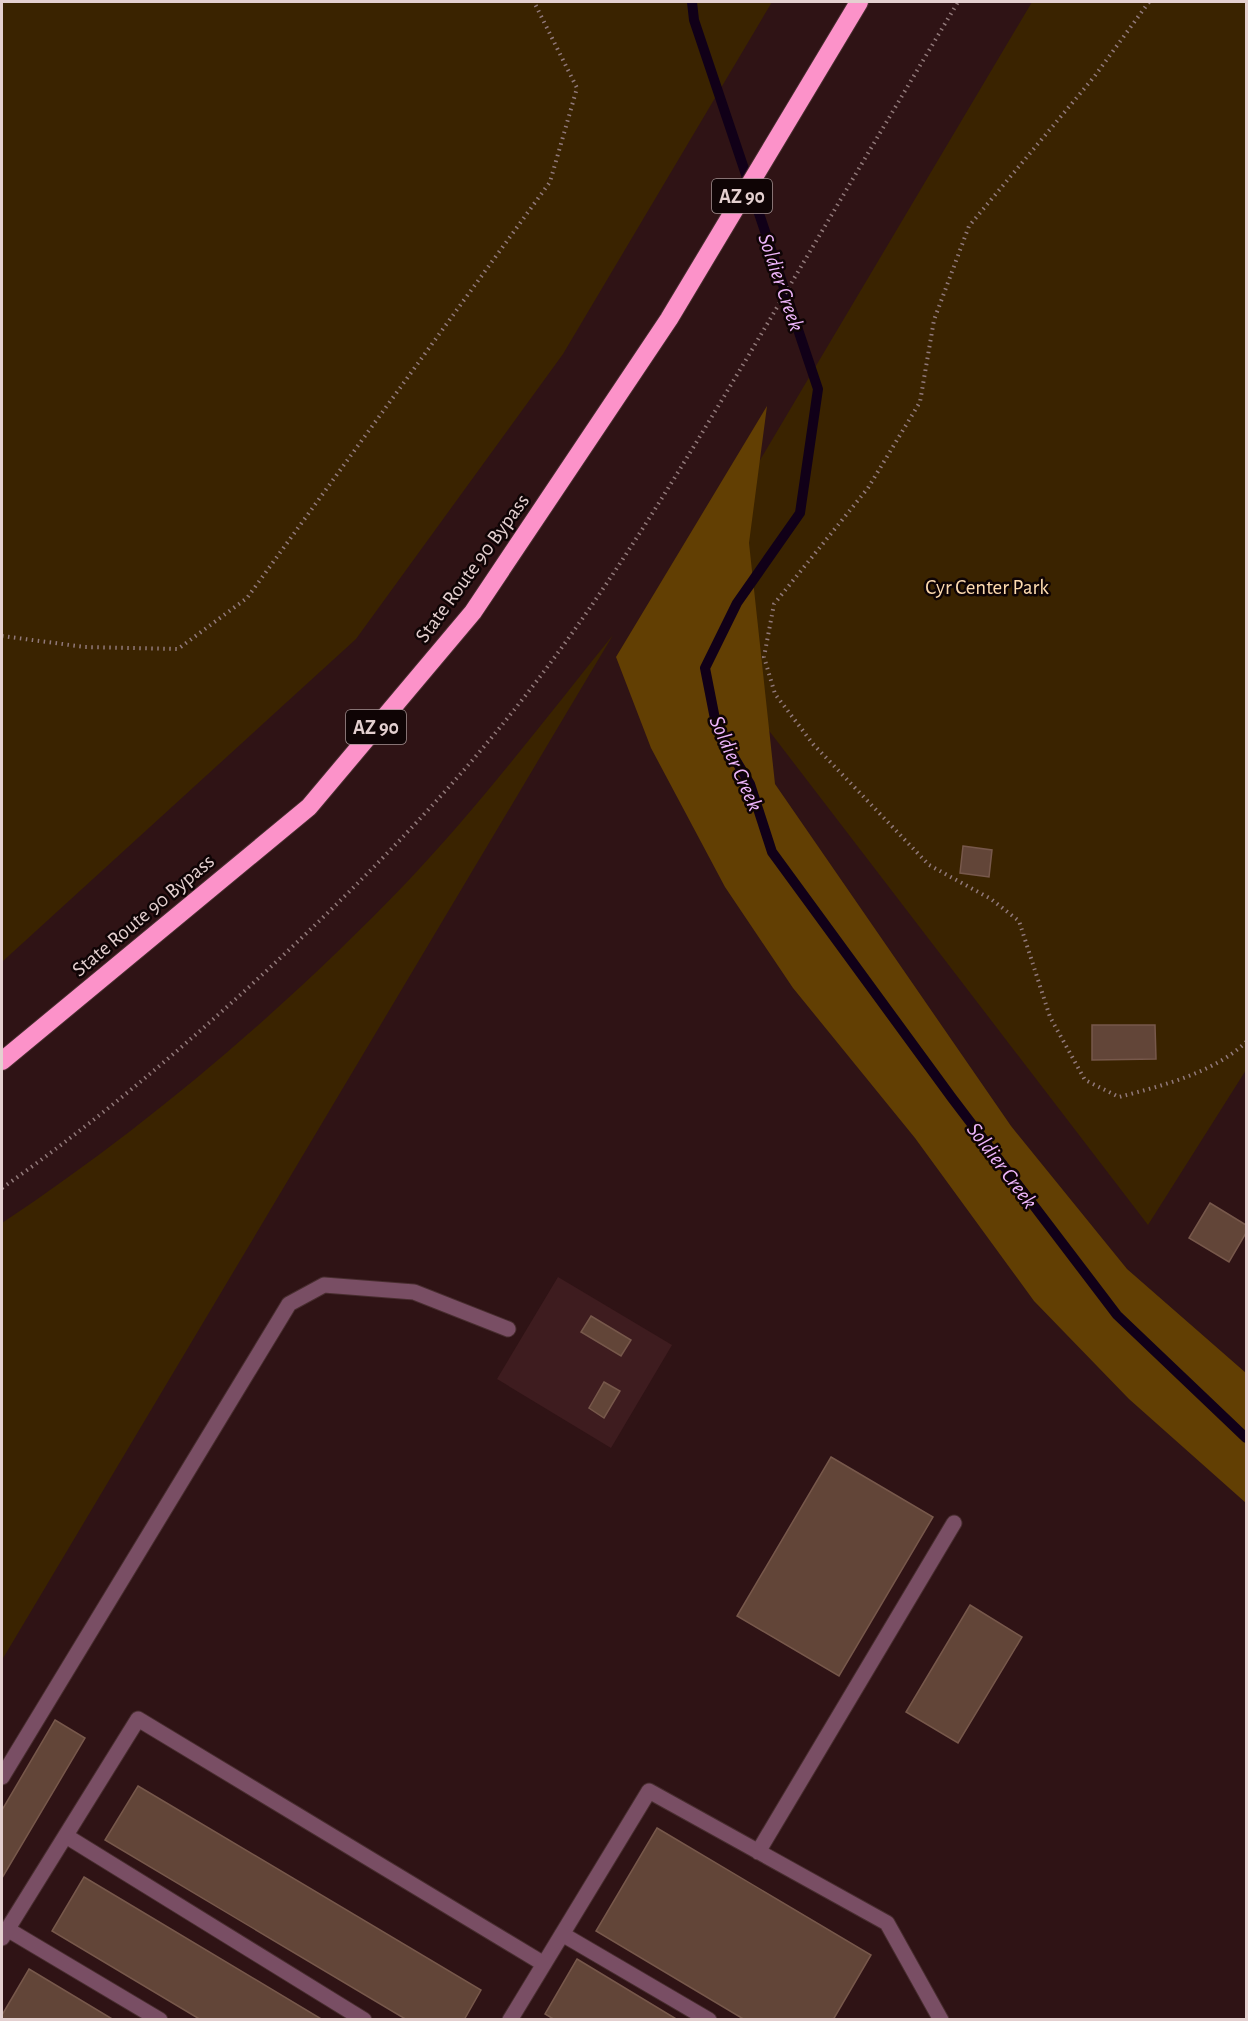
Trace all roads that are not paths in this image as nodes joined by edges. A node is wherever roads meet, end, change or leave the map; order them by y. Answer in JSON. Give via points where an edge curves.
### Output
{"nodes":[{"id":1,"x":859,"y":2,"type":"edge"},
{"id":2,"x":2,"y":1061,"type":"edge"},
{"id":3,"x":508,"y":1329,"type":"dead end"},
{"id":4,"x":954,"y":1524,"type":"dead end"},
{"id":5,"x":2,"y":1777,"type":"edge"},
{"id":6,"x":66,"y":1836,"type":"junction"},
{"id":7,"x":758,"y":1852,"type":"junction"},
{"id":8,"x":4,"y":1933,"type":"edge"},
{"id":9,"x":562,"y":1934,"type":"junction"},
{"id":10,"x":544,"y":1964,"type":"junction"},
{"id":11,"x":160,"y":2019,"type":"edge"},
{"id":12,"x":364,"y":2019,"type":"edge"},
{"id":13,"x":512,"y":2019,"type":"edge"},
{"id":14,"x":709,"y":2019,"type":"edge"},
{"id":15,"x":941,"y":2019,"type":"edge"}],
"edges":[{"from":1,"to":2,"type":"highway","name":"State Route 90 Bypass","number":"AZ 90","via":[[669,319],[473,612],[309,807]]},
{"from":3,"to":5,"type":"lane","via":[[414,1292],[324,1285],[288,1304]]},
{"from":4,"to":7,"type":"lane"},
{"from":6,"to":8,"type":"lane"},
{"from":6,"to":10,"type":"lane","via":[[138,1719]]},
{"from":6,"to":12,"type":"lane"},
{"from":7,"to":9,"type":"lane","via":[[649,1791]]},
{"from":7,"to":15,"type":"lane","via":[[887,1923]]},
{"from":8,"to":11,"type":"lane"},
{"from":9,"to":10,"type":"lane"},
{"from":9,"to":14,"type":"lane"},
{"from":10,"to":13,"type":"lane"}]}
